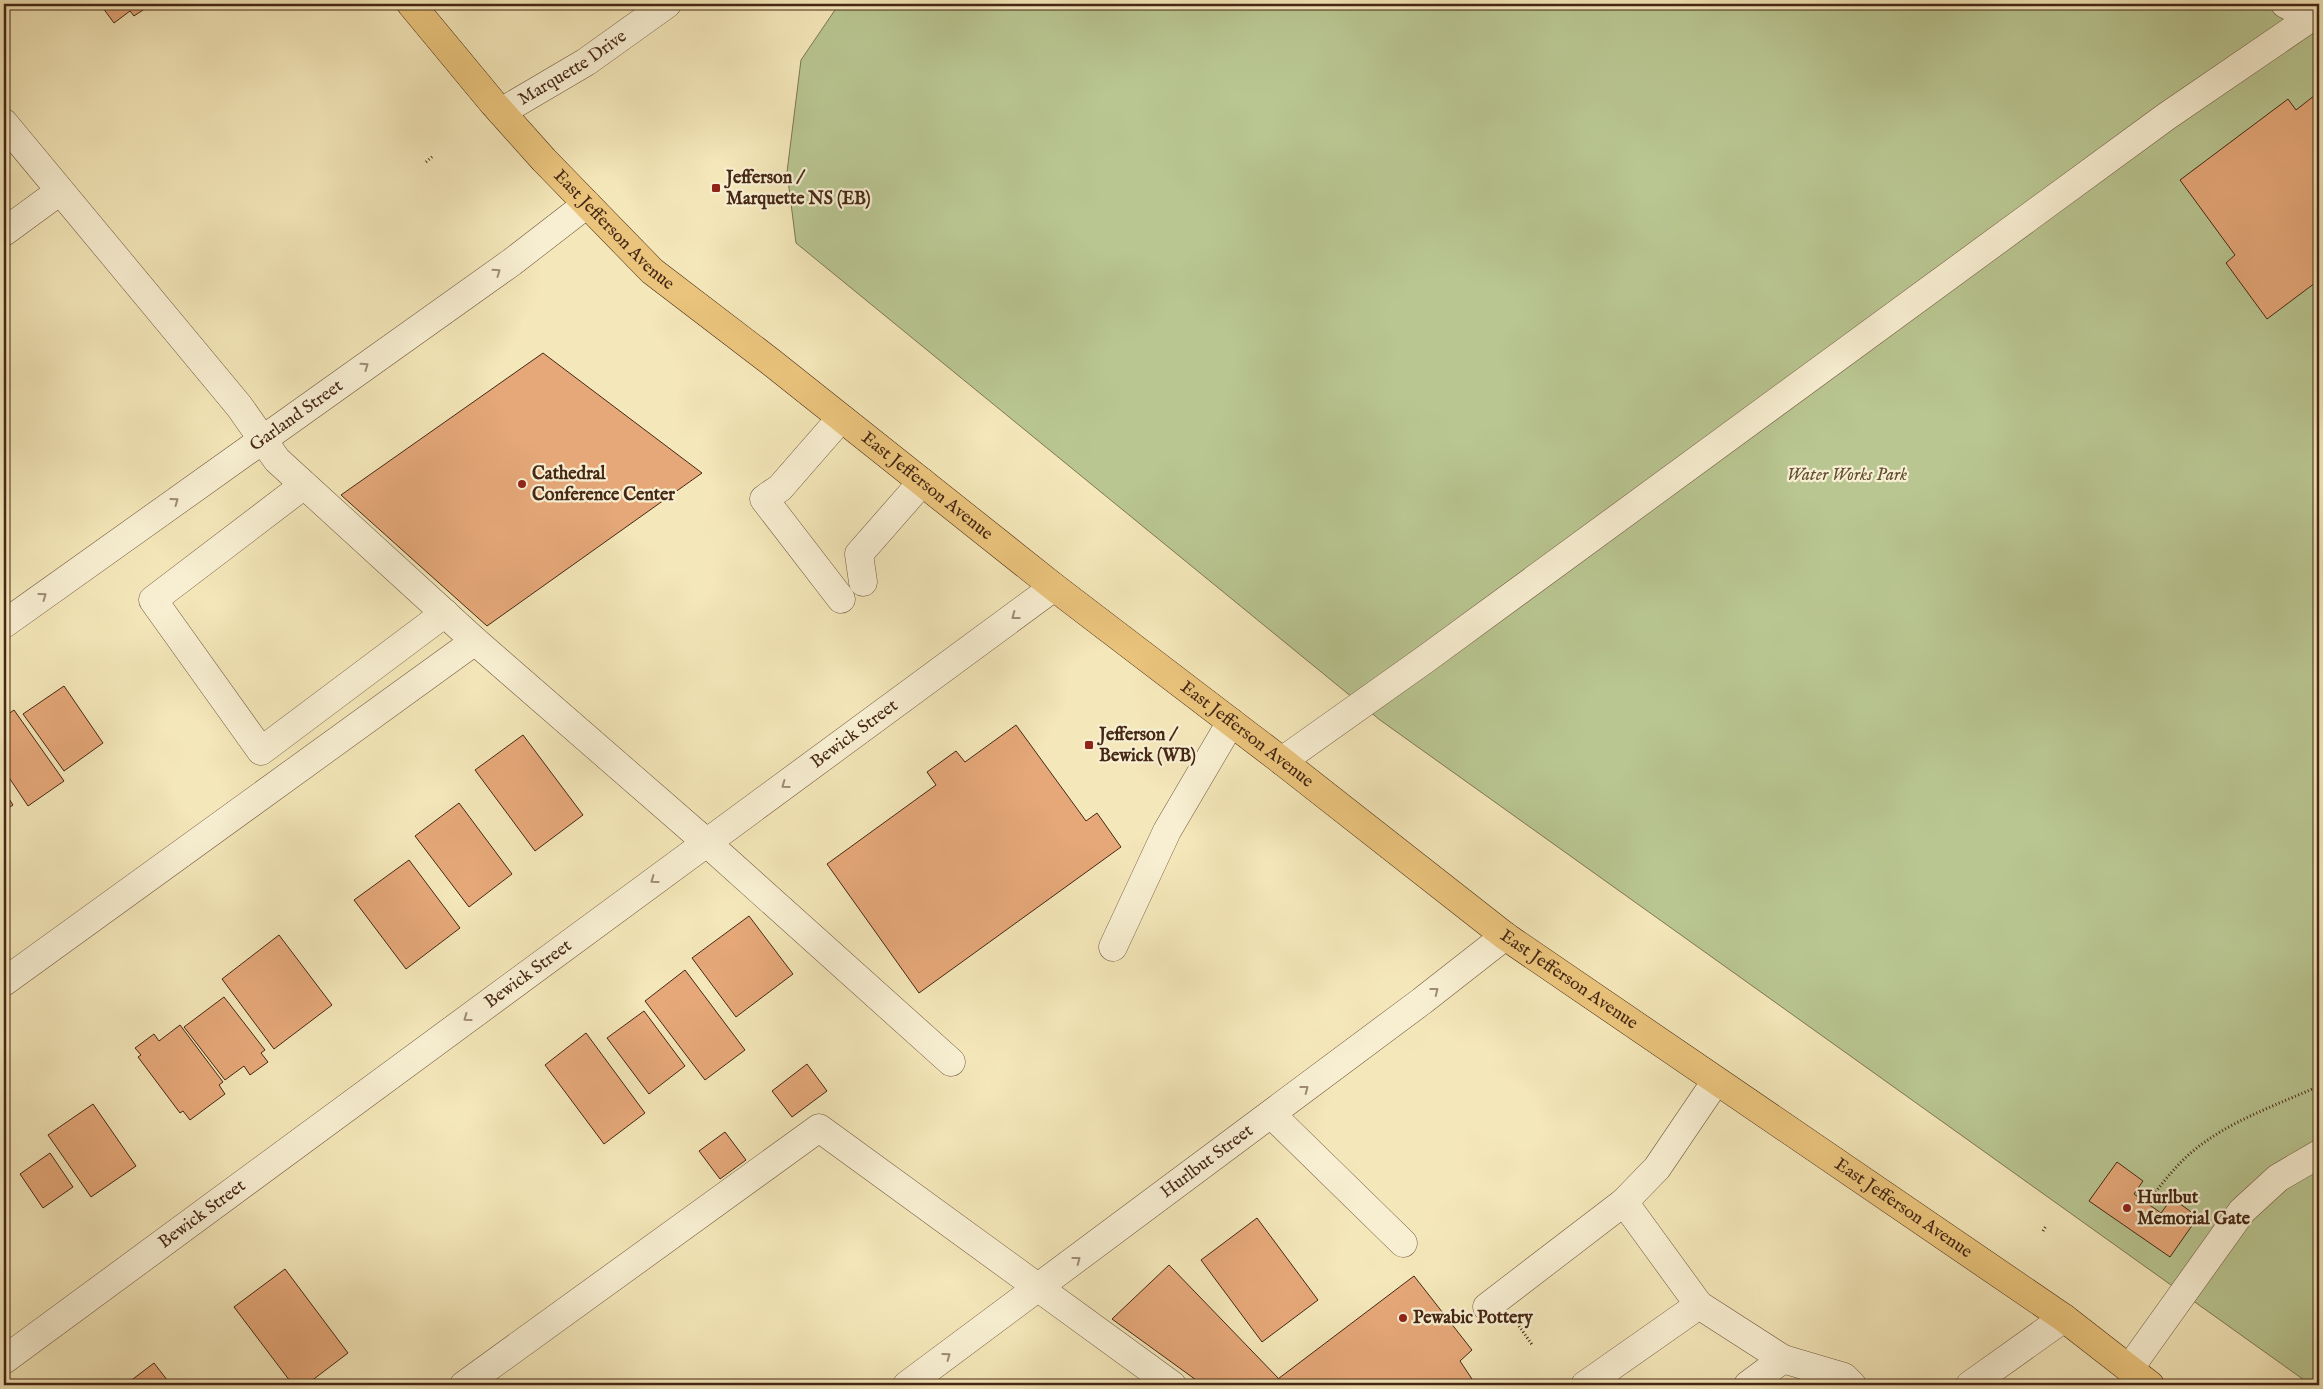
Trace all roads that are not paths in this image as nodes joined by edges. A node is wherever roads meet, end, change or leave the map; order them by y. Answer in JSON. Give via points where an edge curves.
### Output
{"nodes":[{"id":1,"x":411,"y":4,"type":"edge"},
{"id":2,"x":667,"y":4,"type":"edge"},
{"id":3,"x":2285,"y":4,"type":"edge"},
{"id":4,"x":2316,"y":15,"type":"edge"},
{"id":5,"x":501,"y":112,"type":"junction"},
{"id":6,"x":4,"y":123,"type":"edge"},
{"id":7,"x":60,"y":191,"type":"junction"},
{"id":8,"x":587,"y":204,"type":"junction"},
{"id":9,"x":4,"y":232,"type":"edge"},
{"id":10,"x":841,"y":418,"type":"junction"},
{"id":11,"x":263,"y":439,"type":"junction"},
{"id":12,"x":922,"y":482,"type":"junction"},
{"id":13,"x":304,"y":485,"type":"junction"},
{"id":14,"x":864,"y":582,"type":"dead end"},
{"id":15,"x":1054,"y":587,"type":"junction"},
{"id":16,"x":841,"y":598,"type":"dead end"},
{"id":17,"x":444,"y":613,"type":"junction"},
{"id":18,"x":4,"y":624,"type":"edge"},
{"id":19,"x":475,"y":641,"type":"junction"},
{"id":20,"x":1231,"y":722,"type":"junction"},
{"id":21,"x":1282,"y":761,"type":"junction"},
{"id":22,"x":706,"y":842,"type":"junction"},
{"id":23,"x":1505,"y":936,"type":"junction"},
{"id":24,"x":1113,"y":947,"type":"dead end"},
{"id":25,"x":4,"y":982,"type":"edge"},
{"id":26,"x":951,"y":1062,"type":"dead end"},
{"id":27,"x":1716,"y":1081,"type":"junction"},
{"id":28,"x":1271,"y":1114,"type":"junction"},
{"id":29,"x":2319,"y":1154,"type":"edge"},
{"id":30,"x":1624,"y":1202,"type":"junction"},
{"id":31,"x":1403,"y":1243,"type":"dead end"},
{"id":32,"x":1039,"y":1289,"type":"junction"},
{"id":33,"x":1699,"y":1305,"type":"junction"},
{"id":34,"x":1487,"y":1307,"type":"dead end"},
{"id":35,"x":2064,"y":1318,"type":"junction"},
{"id":36,"x":1783,"y":1359,"type":"junction"},
{"id":37,"x":4,"y":1360,"type":"edge"},
{"id":38,"x":2129,"y":1369,"type":"junction"},
{"id":39,"x":464,"y":1385,"type":"edge"},
{"id":40,"x":907,"y":1385,"type":"edge"},
{"id":41,"x":1172,"y":1385,"type":"edge"},
{"id":42,"x":1585,"y":1385,"type":"edge"},
{"id":43,"x":1748,"y":1385,"type":"edge"},
{"id":44,"x":1852,"y":1385,"type":"edge"},
{"id":45,"x":1970,"y":1385,"type":"edge"},
{"id":46,"x":2150,"y":1385,"type":"edge"}],
"edges":[{"from":1,"to":5,"type":"main road","name":"East Jefferson Avenue"},
{"from":2,"to":5,"type":"street","name":"Marquette Drive","via":[[586,62]]},
{"from":3,"to":4,"type":"street"},
{"from":4,"to":21,"type":"street","via":[[2168,116]]},
{"from":5,"to":8,"type":"main road","name":"East Jefferson Avenue"},
{"from":6,"to":7,"type":"street"},
{"from":7,"to":9,"type":"street"},
{"from":7,"to":11,"type":"street"},
{"from":8,"to":10,"type":"main road","name":"East Jefferson Avenue","via":[[652,270]]},
{"from":11,"to":8,"type":"street","name":"Garland Street","one_way":true,"via":[[512,262]]},
{"from":10,"to":12,"type":"main road","name":"East Jefferson Avenue"},
{"from":10,"to":16,"type":"street","via":[[780,488],[766,498]]},
{"from":11,"to":13,"type":"street","via":[[277,460]]},
{"from":18,"to":11,"type":"street","name":"Garland Street","one_way":true},
{"from":12,"to":14,"type":"street","via":[[860,554]]},
{"from":12,"to":15,"type":"main road","name":"East Jefferson Avenue"},
{"from":13,"to":17,"type":"street"},
{"from":13,"to":17,"type":"street","via":[[152,600],[261,751]]},
{"from":15,"to":20,"type":"main road","name":"East Jefferson Avenue"},
{"from":15,"to":22,"type":"street","name":"Bewick Street","one_way":true},
{"from":17,"to":19,"type":"street"},
{"from":19,"to":22,"type":"street"},
{"from":19,"to":25,"type":"street"},
{"from":20,"to":21,"type":"main road","name":"East Jefferson Avenue"},
{"from":20,"to":24,"type":"street","via":[[1167,832]]},
{"from":21,"to":23,"type":"main road","name":"East Jefferson Avenue"},
{"from":22,"to":26,"type":"street"},
{"from":22,"to":37,"type":"street","name":"Bewick Street","one_way":true},
{"from":23,"to":27,"type":"main road","name":"East Jefferson Avenue"},
{"from":28,"to":23,"type":"street","name":"Hurlbut Street","one_way":true},
{"from":27,"to":30,"type":"street","via":[[1657,1168]]},
{"from":27,"to":35,"type":"main road","name":"East Jefferson Avenue"},
{"from":28,"to":31,"type":"street"},
{"from":32,"to":28,"type":"street","name":"Hurlbut Street","one_way":true},
{"from":29,"to":38,"type":"street","via":[[2278,1178],[2242,1211]]},
{"from":30,"to":33,"type":"street"},
{"from":30,"to":34,"type":"street"},
{"from":32,"to":39,"type":"street","via":[[819,1128]]},
{"from":40,"to":32,"type":"street","name":"Hurlbut Street","one_way":true},
{"from":32,"to":41,"type":"street"},
{"from":33,"to":36,"type":"street"},
{"from":33,"to":42,"type":"street"},
{"from":35,"to":38,"type":"main road","name":"East Jefferson Avenue"},
{"from":35,"to":45,"type":"street"},
{"from":36,"to":43,"type":"street"},
{"from":36,"to":44,"type":"street","via":[[1844,1377]]},
{"from":38,"to":46,"type":"main road","name":"East Jefferson Avenue"}]}
